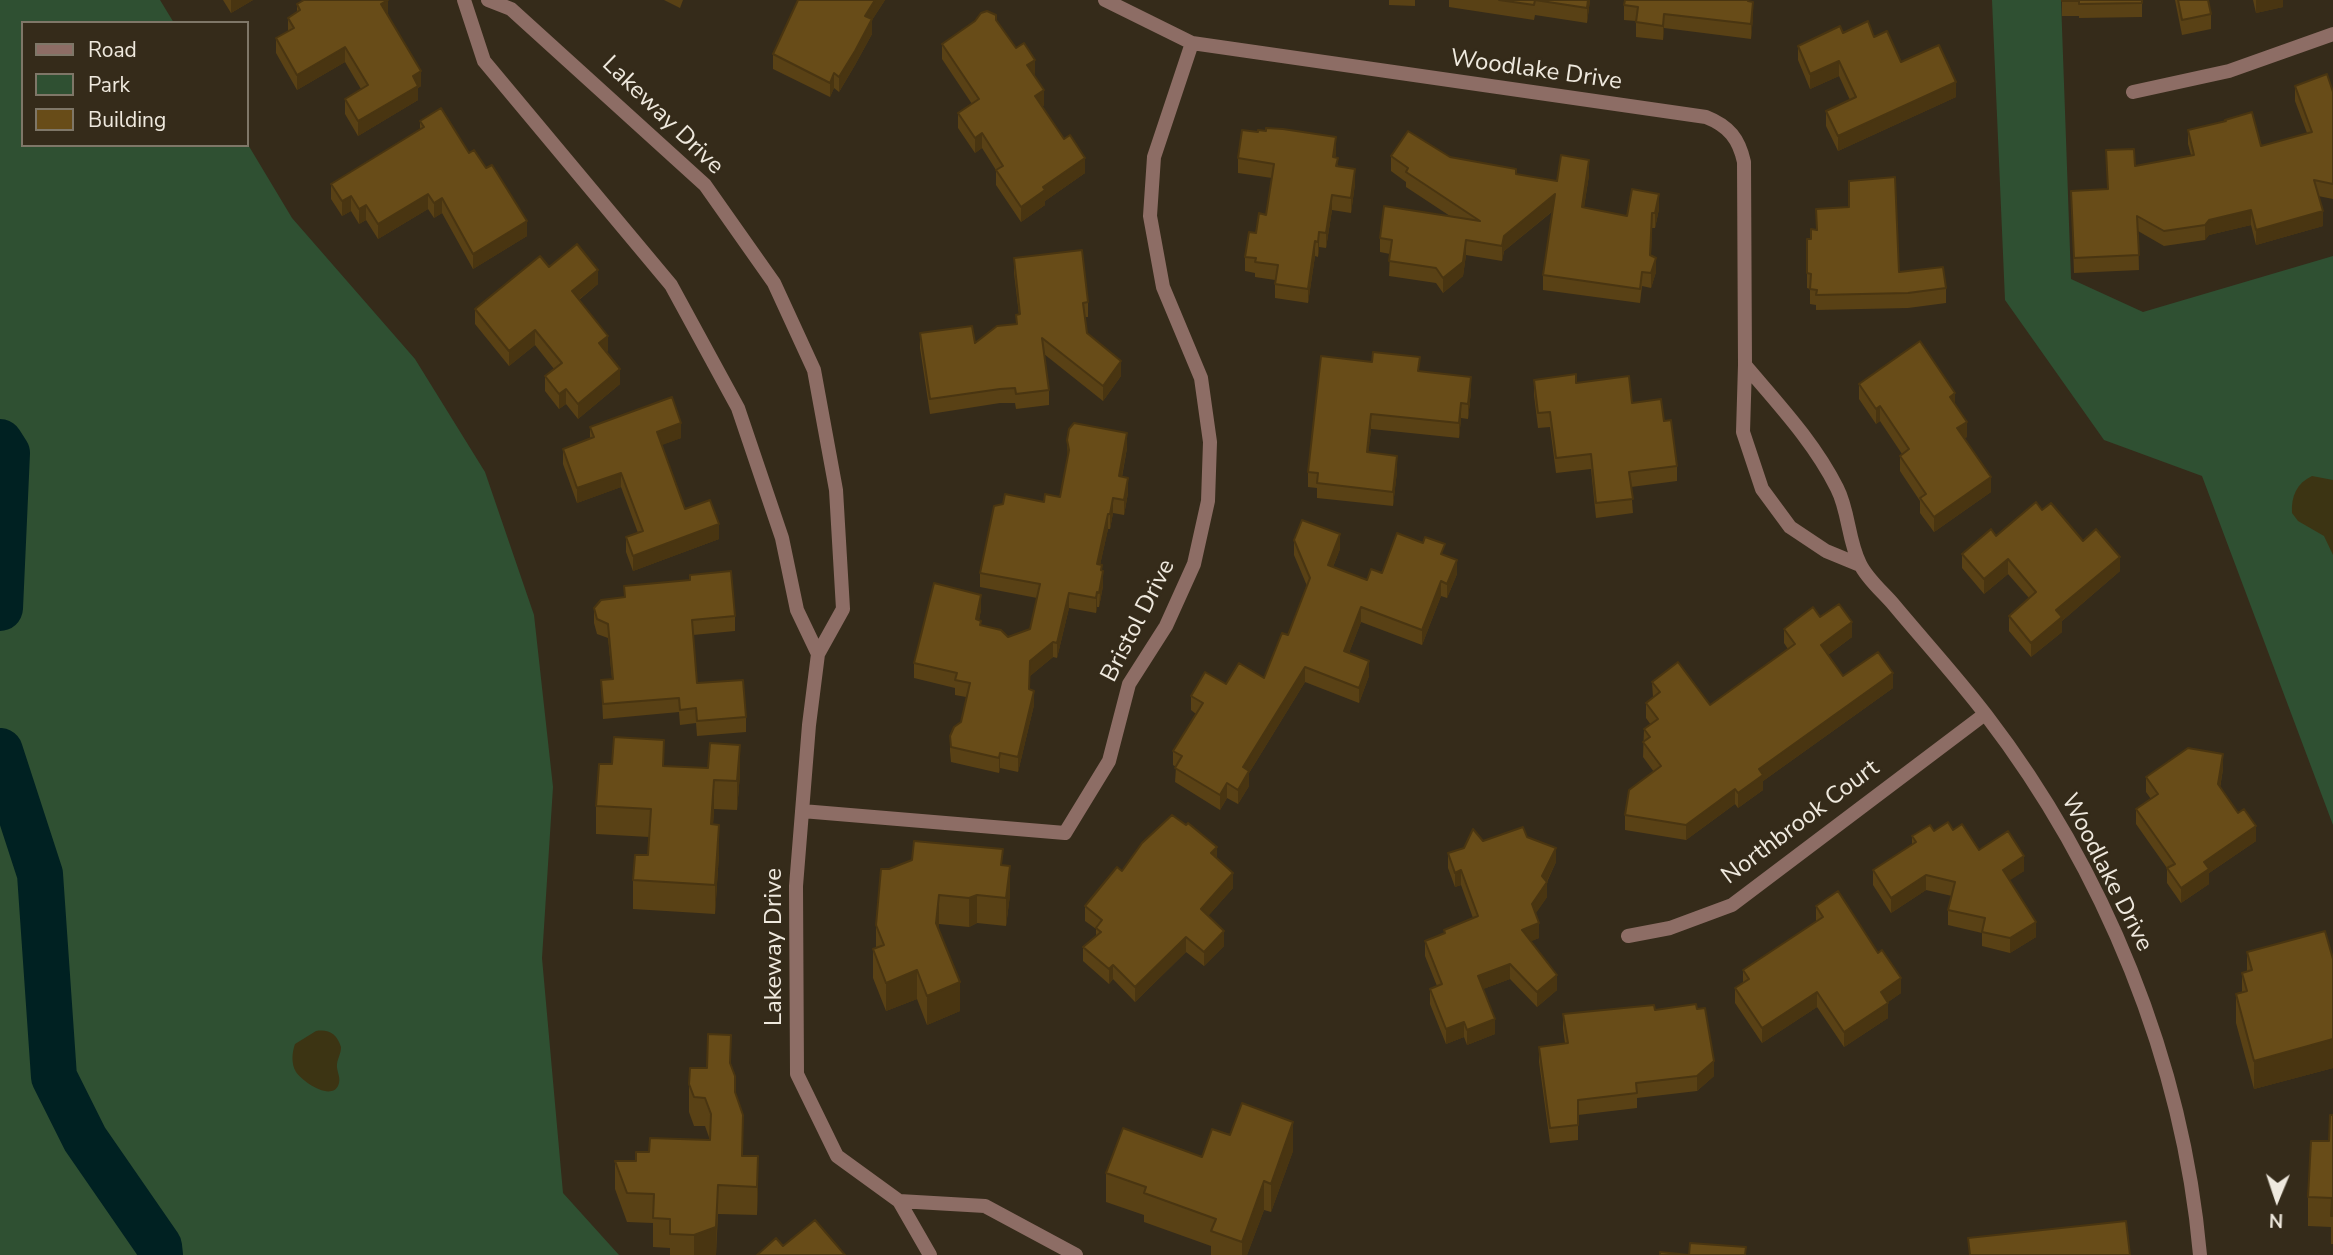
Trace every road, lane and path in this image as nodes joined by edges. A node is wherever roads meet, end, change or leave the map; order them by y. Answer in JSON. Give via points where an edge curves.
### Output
{"nodes":[{"id":1,"x":464,"y":0,"type":"edge"},
{"id":2,"x":488,"y":0,"type":"edge"},
{"id":3,"x":1105,"y":0,"type":"edge"},
{"id":4,"x":2333,"y":34,"type":"edge"},
{"id":5,"x":1192,"y":43,"type":"junction"},
{"id":6,"x":2133,"y":92,"type":"dead end"},
{"id":7,"x":1745,"y":365,"type":"junction"},
{"id":8,"x":1860,"y":565,"type":"junction"},
{"id":9,"x":818,"y":654,"type":"junction"},
{"id":10,"x":1985,"y":714,"type":"junction"},
{"id":11,"x":802,"y":811,"type":"junction"},
{"id":12,"x":1628,"y":936,"type":"dead end"},
{"id":13,"x":899,"y":1201,"type":"junction"},
{"id":14,"x":930,"y":1255,"type":"edge"},
{"id":15,"x":1076,"y":1255,"type":"edge"},
{"id":16,"x":2200,"y":1255,"type":"edge"}],
"edges":[{"from":1,"to":9,"type":"street","via":[[484,61],[671,285],[684,307],[738,408],[782,538],[797,610]]},
{"from":2,"to":9,"type":"street","name":"Lakeway Drive","via":[[511,9],[705,186],[774,283],[814,370],[836,490],[843,609]]},
{"from":3,"to":5,"type":"street","name":"Woodlake Drive"},
{"from":4,"to":6,"type":"street","via":[[2229,71]]},
{"from":5,"to":7,"type":"street","name":"Woodlake Drive","via":[[1706,117],[1721,123],[1733,133],[1744,162]]},
{"from":5,"to":11,"type":"street","name":"Bristol Drive","via":[[1154,157],[1150,216],[1163,287],[1201,378],[1210,442],[1208,501],[1194,564],[1166,626],[1129,684],[1109,761],[1065,833]]},
{"from":7,"to":8,"type":"street","name":"Woodlake Drive","via":[[1809,441],[1838,490]]},
{"from":7,"to":8,"type":"street","name":"Woodlake Drive","via":[[1743,432],[1762,489],[1790,527],[1826,551]]},
{"from":8,"to":10,"type":"street","name":"Woodlake Drive"},
{"from":9,"to":11,"type":"street","name":"Lakeway Drive"},
{"from":10,"to":12,"type":"street","name":"Northbrook Court","via":[[1732,905],[1670,929]]},
{"from":10,"to":16,"type":"street","name":"Woodlake Drive","via":[[2028,773],[2076,854],[2150,1021],[2182,1139]]},
{"from":11,"to":13,"type":"street","name":"Lakeway Drive","via":[[796,886],[797,1074],[837,1156]]},
{"from":13,"to":14,"type":"street","name":"Lakeway Drive"},
{"from":13,"to":15,"type":"street","via":[[985,1206]]}]}
